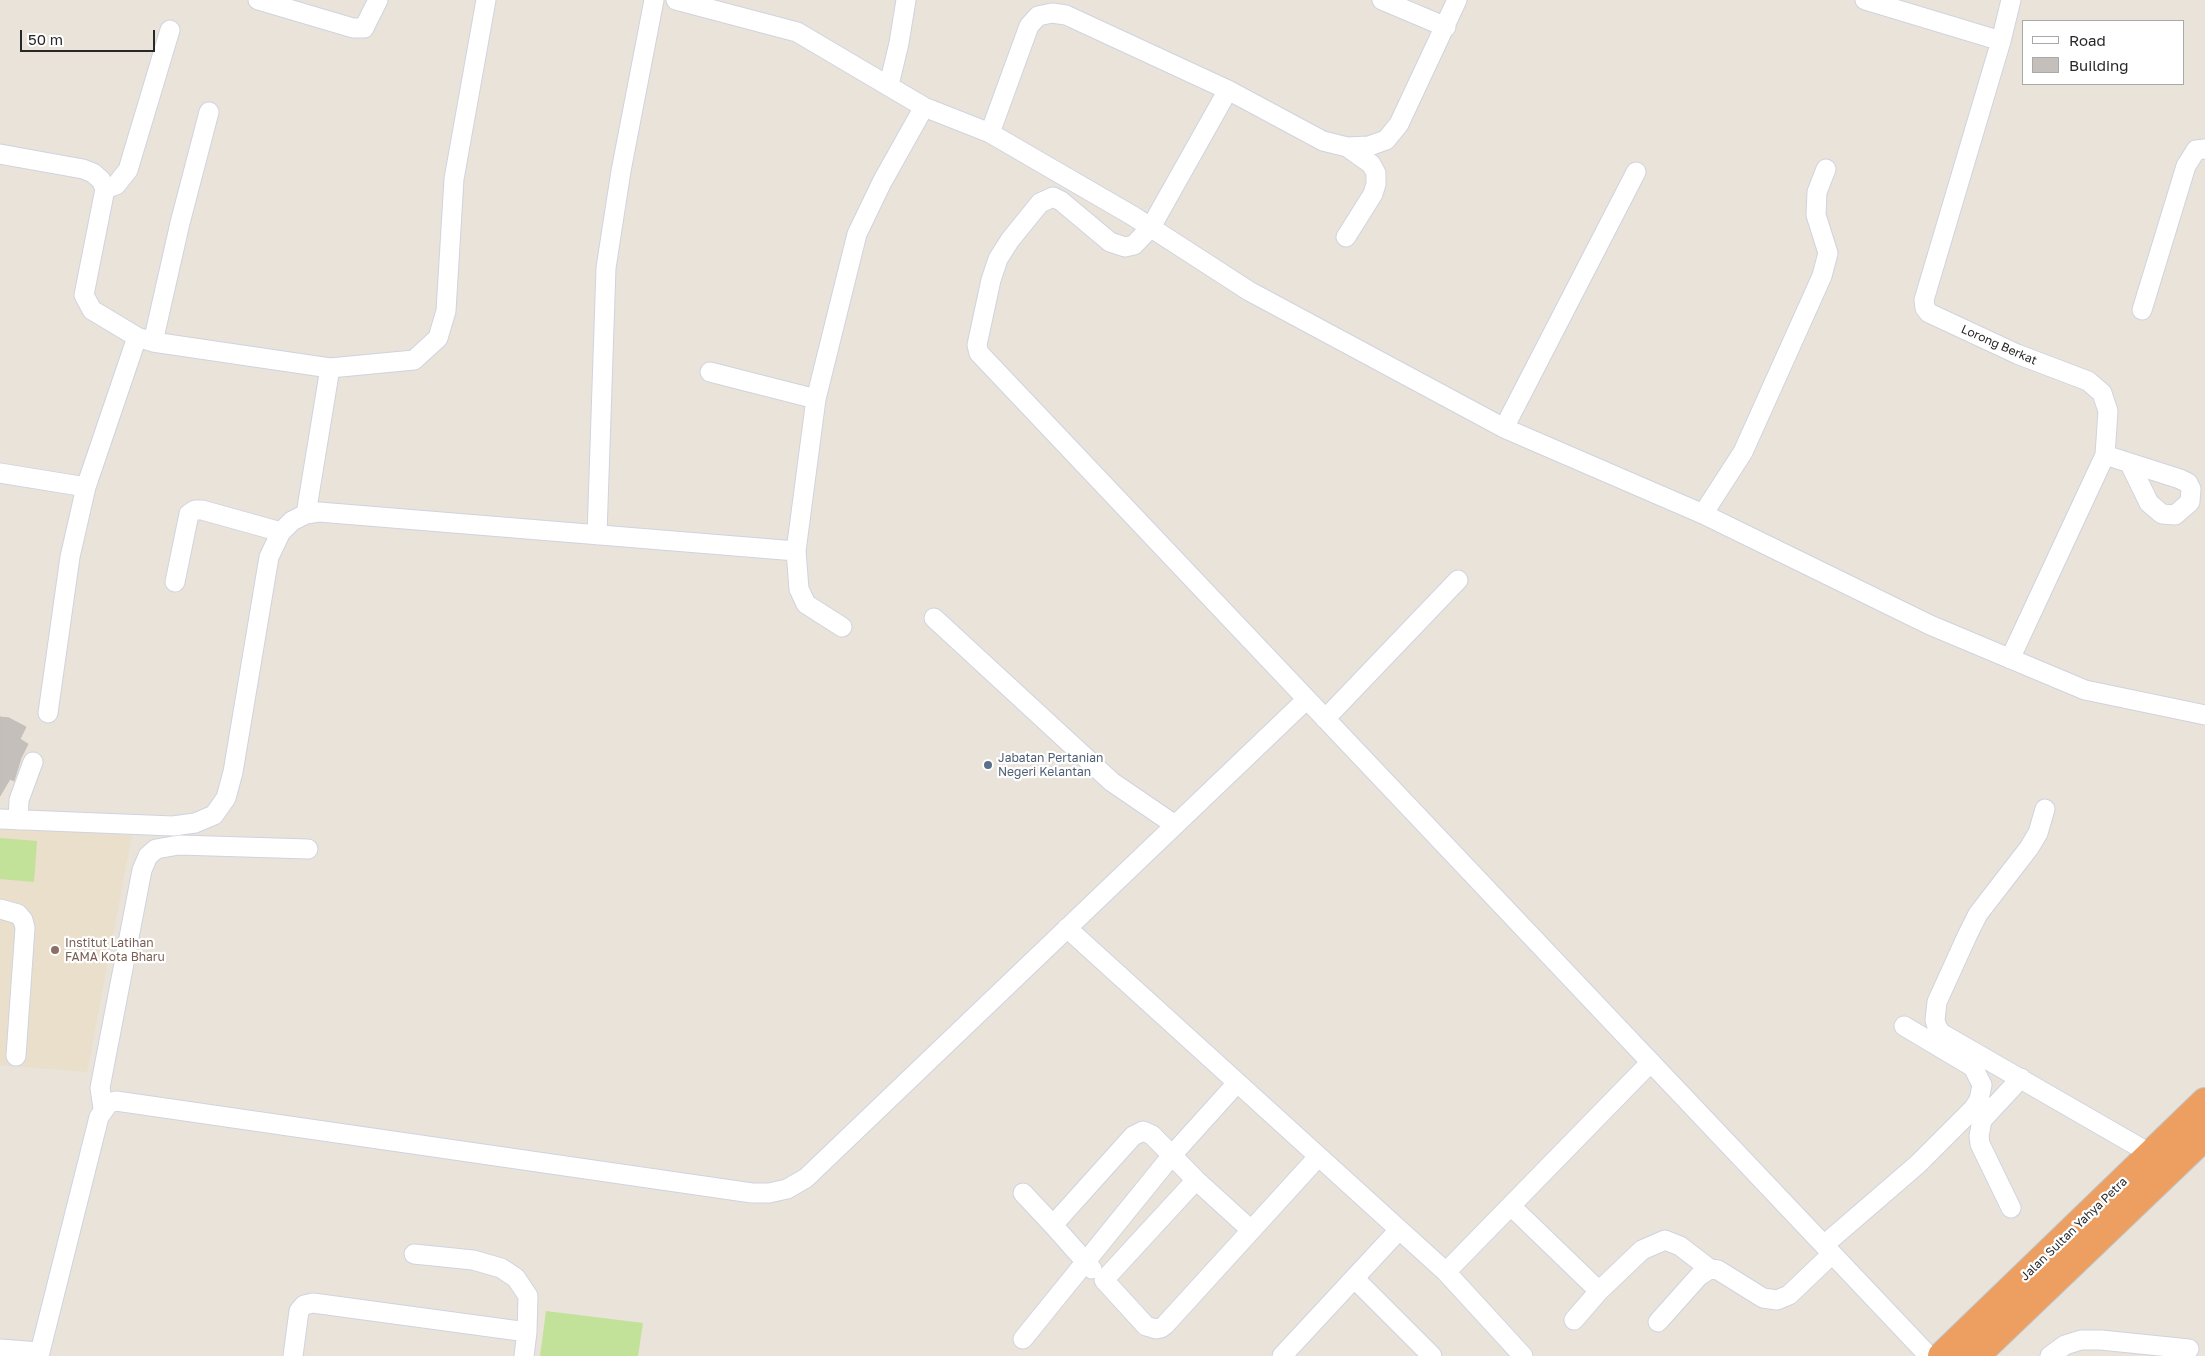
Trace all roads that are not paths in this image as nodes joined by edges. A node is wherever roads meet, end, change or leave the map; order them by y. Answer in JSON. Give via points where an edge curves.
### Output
{"nodes":[{"id":1,"x":258,"y":0,"type":"edge"},
{"id":2,"x":378,"y":0,"type":"edge"},
{"id":3,"x":486,"y":0,"type":"edge"},
{"id":4,"x":654,"y":0,"type":"edge"},
{"id":5,"x":676,"y":0,"type":"edge"},
{"id":6,"x":906,"y":0,"type":"edge"},
{"id":7,"x":1382,"y":0,"type":"edge"},
{"id":8,"x":1457,"y":0,"type":"edge"},
{"id":9,"x":2011,"y":0,"type":"edge"},
{"id":10,"x":1872,"y":1,"type":"edge"},
{"id":11,"x":1446,"y":27,"type":"junction"},
{"id":12,"x":170,"y":30,"type":"dead end"},
{"id":13,"x":2001,"y":40,"type":"junction"},
{"id":14,"x":889,"y":85,"type":"junction"},
{"id":15,"x":1228,"y":90,"type":"junction"},
{"id":16,"x":924,"y":107,"type":"junction"},
{"id":17,"x":209,"y":112,"type":"dead end"},
{"id":18,"x":990,"y":132,"type":"junction"},
{"id":19,"x":1348,"y":147,"type":"junction"},
{"id":20,"x":2205,"y":149,"type":"edge"},
{"id":21,"x":0,"y":154,"type":"edge"},
{"id":22,"x":1826,"y":169,"type":"dead end"},
{"id":23,"x":1636,"y":172,"type":"dead end"},
{"id":24,"x":105,"y":189,"type":"junction"},
{"id":25,"x":1151,"y":227,"type":"junction"},
{"id":26,"x":1346,"y":237,"type":"dead end"},
{"id":27,"x":2142,"y":310,"type":"dead end"},
{"id":28,"x":145,"y":340,"type":"junction"},
{"id":29,"x":330,"y":368,"type":"junction"},
{"id":30,"x":710,"y":372,"type":"dead end"},
{"id":31,"x":816,"y":399,"type":"junction"},
{"id":32,"x":1504,"y":428,"type":"junction"},
{"id":33,"x":2105,"y":455,"type":"junction"},
{"id":34,"x":2130,"y":464,"type":"dead end"},
{"id":35,"x":0,"y":473,"type":"edge"},
{"id":36,"x":86,"y":487,"type":"junction"},
{"id":37,"x":306,"y":514,"type":"junction"},
{"id":38,"x":1703,"y":514,"type":"junction"},
{"id":39,"x":281,"y":532,"type":"junction"},
{"id":40,"x":597,"y":535,"type":"junction"},
{"id":41,"x":796,"y":551,"type":"junction"},
{"id":42,"x":1458,"y":580,"type":"dead end"},
{"id":43,"x":175,"y":582,"type":"dead end"},
{"id":44,"x":934,"y":618,"type":"dead end"},
{"id":45,"x":842,"y":627,"type":"dead end"},
{"id":46,"x":2010,"y":659,"type":"junction"},
{"id":47,"x":1307,"y":699,"type":"junction"},
{"id":48,"x":48,"y":713,"type":"dead end"},
{"id":49,"x":2205,"y":715,"type":"edge"},
{"id":50,"x":1326,"y":719,"type":"junction"},
{"id":51,"x":33,"y":762,"type":"dead end"},
{"id":52,"x":2045,"y":809,"type":"dead end"},
{"id":53,"x":9,"y":819,"type":"edge"},
{"id":54,"x":1175,"y":825,"type":"junction"},
{"id":55,"x":308,"y":849,"type":"dead end"},
{"id":56,"x":0,"y":909,"type":"edge"},
{"id":57,"x":1068,"y":928,"type":"junction"},
{"id":58,"x":1904,"y":1026,"type":"dead end"},
{"id":59,"x":16,"y":1056,"type":"dead end"},
{"id":60,"x":1650,"y":1062,"type":"junction"},
{"id":61,"x":2021,"y":1078,"type":"junction"},
{"id":62,"x":1237,"y":1083,"type":"junction"},
{"id":63,"x":2205,"y":1102,"type":"edge"},
{"id":64,"x":103,"y":1109,"type":"junction"},
{"id":65,"x":2205,"y":1136,"type":"edge"},
{"id":66,"x":1173,"y":1154,"type":"junction"},
{"id":67,"x":2151,"y":1154,"type":"junction"},
{"id":68,"x":1318,"y":1157,"type":"junction"},
{"id":69,"x":1196,"y":1180,"type":"junction"},
{"id":70,"x":1023,"y":1193,"type":"dead end"},
{"id":71,"x":1510,"y":1206,"type":"junction"},
{"id":72,"x":2011,"y":1208,"type":"dead end"},
{"id":73,"x":1053,"y":1225,"type":"junction"},
{"id":74,"x":1251,"y":1230,"type":"junction"},
{"id":75,"x":1399,"y":1230,"type":"junction"},
{"id":76,"x":1828,"y":1249,"type":"junction"},
{"id":77,"x":414,"y":1254,"type":"dead end"},
{"id":78,"x":1085,"y":1262,"type":"junction"},
{"id":79,"x":1710,"y":1269,"type":"junction"},
{"id":80,"x":1446,"y":1272,"type":"junction"},
{"id":81,"x":1104,"y":1280,"type":"junction"},
{"id":82,"x":1355,"y":1280,"type":"junction"},
{"id":83,"x":1599,"y":1291,"type":"junction"},
{"id":84,"x":1574,"y":1320,"type":"dead end"},
{"id":85,"x":1658,"y":1322,"type":"dead end"},
{"id":86,"x":527,"y":1332,"type":"junction"},
{"id":87,"x":1022,"y":1339,"type":"dead end"},
{"id":88,"x":0,"y":1349,"type":"edge"},
{"id":89,"x":2189,"y":1349,"type":"dead end"},
{"id":90,"x":40,"y":1354,"type":"edge"},
{"id":91,"x":293,"y":1356,"type":"edge"},
{"id":92,"x":524,"y":1356,"type":"edge"},
{"id":93,"x":1282,"y":1356,"type":"edge"},
{"id":94,"x":1432,"y":1356,"type":"edge"},
{"id":95,"x":1523,"y":1356,"type":"edge"},
{"id":96,"x":1929,"y":1356,"type":"edge"},
{"id":97,"x":1942,"y":1356,"type":"edge"},
{"id":98,"x":1975,"y":1356,"type":"edge"},
{"id":99,"x":2050,"y":1356,"type":"edge"}],
"edges":[{"from":1,"to":2,"type":"street","via":[[353,28],[364,28]]},
{"from":3,"to":29,"type":"street","via":[[454,179],[446,311],[438,338],[414,360]]},
{"from":4,"to":40,"type":"street","via":[[606,268]]},
{"from":5,"to":14,"type":"street","via":[[797,32]]},
{"from":6,"to":14,"type":"street"},
{"from":7,"to":11,"type":"street"},
{"from":8,"to":11,"type":"street"},
{"from":9,"to":13,"type":"street","name":"Lorong Berkat"},
{"from":10,"to":13,"type":"street"},
{"from":11,"to":19,"type":"street","via":[[1399,124],[1386,140],[1369,146]]},
{"from":12,"to":24,"type":"street","via":[[128,170],[116,185]]},
{"from":13,"to":33,"type":"street","name":"Lorong Berkat","via":[[1924,300],[1925,308],[1929,313],[2017,354],[2088,381],[2102,393],[2108,411]]},
{"from":14,"to":16,"type":"street"},
{"from":15,"to":18,"type":"street","via":[[1066,15],[1052,13],[1038,16],[1029,26]]},
{"from":15,"to":19,"type":"street","via":[[1323,141]]},
{"from":15,"to":25,"type":"street"},
{"from":16,"to":18,"type":"street"},
{"from":16,"to":31,"type":"street","via":[[857,234]]},
{"from":17,"to":28,"type":"street"},
{"from":18,"to":25,"type":"street"},
{"from":19,"to":26,"type":"street","via":[[1372,164],[1376,184]]},
{"from":20,"to":27,"type":"street","via":[[2196,150],[2186,166]]},
{"from":21,"to":24,"type":"street","via":[[93,173]]},
{"from":22,"to":38,"type":"street","via":[[1817,192],[1816,208],[1828,253],[1822,276],[1743,452]]},
{"from":23,"to":32,"type":"street"},
{"from":24,"to":28,"type":"street","via":[[84,294],[92,310]]},
{"from":25,"to":32,"type":"street","via":[[1249,291]]},
{"from":25,"to":47,"type":"street","via":[[1134,245],[1118,246],[1061,201],[1046,198],[998,259],[977,349]]},
{"from":28,"to":29,"type":"street"},
{"from":28,"to":36,"type":"street"},
{"from":29,"to":37,"type":"street"},
{"from":30,"to":31,"type":"street"},
{"from":31,"to":41,"type":"street"},
{"from":32,"to":38,"type":"street"},
{"from":33,"to":34,"type":"street"},
{"from":33,"to":46,"type":"street","name":"Lorong Berkat"},
{"from":35,"to":36,"type":"street"},
{"from":36,"to":48,"type":"street","via":[[70,557]]},
{"from":37,"to":39,"type":"street"},
{"from":37,"to":40,"type":"street","via":[[319,512]]},
{"from":38,"to":46,"type":"street","via":[[1930,625]]},
{"from":39,"to":43,"type":"street","via":[[195,510],[189,514]]},
{"from":39,"to":53,"type":"street","via":[[270,557],[233,772],[226,798],[214,815],[195,823],[173,826]]},
{"from":40,"to":41,"type":"street"},
{"from":41,"to":45,"type":"street","via":[[801,596],[806,604]]},
{"from":42,"to":50,"type":"street"},
{"from":44,"to":54,"type":"street","via":[[1112,782]]},
{"from":46,"to":49,"type":"street","via":[[2085,690]]},
{"from":47,"to":50,"type":"street"},
{"from":47,"to":54,"type":"street"},
{"from":50,"to":60,"type":"street"},
{"from":51,"to":53,"type":"street"},
{"from":52,"to":61,"type":"street","via":[[2038,833],[2029,848],[1978,914],[1934,1011],[1937,1027],[1942,1033]]},
{"from":54,"to":57,"type":"street"},
{"from":55,"to":64,"type":"street","via":[[179,845],[156,849],[148,856],[142,870],[100,1088]]},
{"from":56,"to":59,"type":"street","via":[[18,914],[25,928]]},
{"from":57,"to":62,"type":"street"},
{"from":57,"to":64,"type":"street","via":[[806,1178],[787,1189],[768,1193],[124,1101],[109,1103]]},
{"from":58,"to":76,"type":"street","via":[[1973,1066],[1982,1085],[1979,1100],[1973,1110]]},
{"from":60,"to":71,"type":"street"},
{"from":60,"to":76,"type":"street"},
{"from":61,"to":67,"type":"street"},
{"from":61,"to":72,"type":"street","via":[[1982,1120],[1979,1136]]},
{"from":62,"to":66,"type":"street"},
{"from":62,"to":68,"type":"street"},
{"from":63,"to":67,"type":"highway","name":"Jalan Sultan Yahya Petra"},
{"from":64,"to":90,"type":"street"},
{"from":65,"to":98,"type":"highway","name":"Jalan Sultan Yahya Petra"},
{"from":66,"to":69,"type":"street"},
{"from":66,"to":73,"type":"street","via":[[1152,1135],[1138,1132]]},
{"from":66,"to":78,"type":"street"},
{"from":67,"to":97,"type":"highway","name":"Jalan Sultan Yahya Petra"},
{"from":68,"to":74,"type":"street"},
{"from":68,"to":75,"type":"street"},
{"from":69,"to":74,"type":"street"},
{"from":69,"to":81,"type":"street"},
{"from":70,"to":73,"type":"street"},
{"from":71,"to":80,"type":"street"},
{"from":71,"to":83,"type":"street"},
{"from":73,"to":78,"type":"street"},
{"from":74,"to":81,"type":"street","via":[[1161,1328],[1146,1326]]},
{"from":75,"to":80,"type":"street"},
{"from":75,"to":82,"type":"street"},
{"from":76,"to":79,"type":"street","via":[[1789,1295],[1777,1300],[1763,1298],[1718,1270]]},
{"from":76,"to":96,"type":"street"},
{"from":77,"to":86,"type":"street","via":[[473,1260],[509,1273],[528,1296]]},
{"from":78,"to":81,"type":"street"},
{"from":78,"to":87,"type":"street"},
{"from":79,"to":83,"type":"street","via":[[1680,1246],[1664,1240],[1642,1250]]},
{"from":79,"to":85,"type":"street","via":[[1699,1276]]},
{"from":80,"to":95,"type":"street"},
{"from":82,"to":93,"type":"street"},
{"from":82,"to":94,"type":"street"},
{"from":83,"to":84,"type":"street"},
{"from":86,"to":91,"type":"street","via":[[313,1302],[304,1304],[299,1311]]},
{"from":86,"to":92,"type":"street"},
{"from":88,"to":90,"type":"street"},
{"from":89,"to":99,"type":"street","via":[[2081,1340],[2065,1345]]}]}
